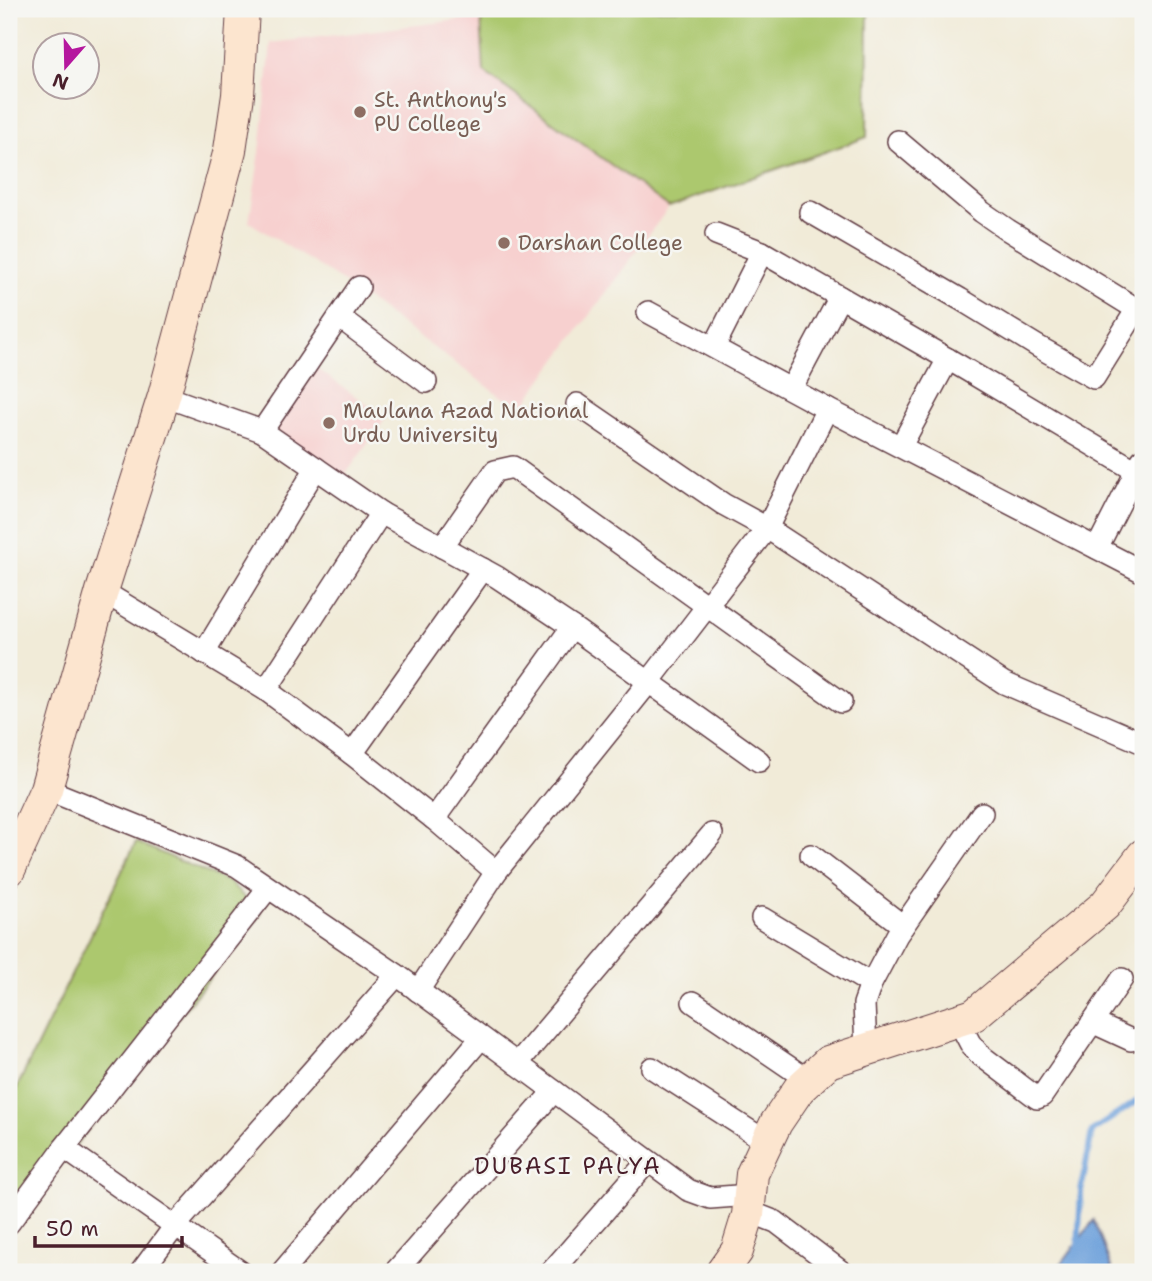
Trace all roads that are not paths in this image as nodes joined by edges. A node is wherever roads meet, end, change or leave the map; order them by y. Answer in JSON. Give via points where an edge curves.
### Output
{"nodes":[{"id":1,"x":243,"y":9,"type":"edge"},
{"id":2,"x":898,"y":141,"type":"dead end"},
{"id":3,"x":810,"y":212,"type":"dead end"},
{"id":4,"x":716,"y":234,"type":"dead end"},
{"id":5,"x":762,"y":252,"type":"junction"},
{"id":6,"x":359,"y":288,"type":"dead end"},
{"id":7,"x":840,"y":297,"type":"junction"},
{"id":8,"x":1140,"y":311,"type":"edge"},
{"id":9,"x":648,"y":312,"type":"dead end"},
{"id":10,"x":339,"y":317,"type":"junction"},
{"id":11,"x":714,"y":347,"type":"junction"},
{"id":12,"x":948,"y":359,"type":"junction"},
{"id":13,"x":426,"y":382,"type":"dead end"},
{"id":14,"x":791,"y":389,"type":"junction"},
{"id":15,"x":164,"y":396,"type":"junction"},
{"id":16,"x":578,"y":404,"type":"dead end"},
{"id":17,"x":827,"y":409,"type":"junction"},
{"id":18,"x":262,"y":431,"type":"junction"},
{"id":19,"x":901,"y":446,"type":"junction"},
{"id":20,"x":316,"y":468,"type":"junction"},
{"id":21,"x":1141,"y":468,"type":"edge"},
{"id":22,"x":381,"y":513,"type":"junction"},
{"id":23,"x":766,"y":528,"type":"junction"},
{"id":24,"x":442,"y":547,"type":"junction"},
{"id":25,"x":1097,"y":548,"type":"junction"},
{"id":26,"x":484,"y":569,"type":"junction"},
{"id":27,"x":1143,"y":572,"type":"edge"},
{"id":28,"x":102,"y":591,"type":"junction"},
{"id":29,"x":708,"y":606,"type":"junction"},
{"id":30,"x":572,"y":628,"type":"junction"},
{"id":31,"x":204,"y":653,"type":"junction"},
{"id":32,"x":648,"y":682,"type":"junction"},
{"id":33,"x":266,"y":690,"type":"junction"},
{"id":34,"x":841,"y":702,"type":"dead end"},
{"id":35,"x":1143,"y":743,"type":"edge"},
{"id":36,"x":352,"y":754,"type":"junction"},
{"id":37,"x":759,"y":761,"type":"dead end"},
{"id":38,"x":46,"y":789,"type":"junction"},
{"id":39,"x":982,"y":813,"type":"dead end"},
{"id":40,"x":435,"y":819,"type":"junction"},
{"id":41,"x":712,"y":834,"type":"dead end"},
{"id":42,"x":811,"y":855,"type":"dead end"},
{"id":43,"x":1143,"y":855,"type":"edge"},
{"id":44,"x":9,"y":870,"type":"edge"},
{"id":45,"x":496,"y":872,"type":"junction"},
{"id":46,"x":268,"y":888,"type":"junction"},
{"id":47,"x":762,"y":918,"type":"dead end"},
{"id":48,"x":903,"y":926,"type":"junction"},
{"id":49,"x":397,"y":975,"type":"junction"},
{"id":50,"x":1122,"y":979,"type":"dead end"},
{"id":51,"x":872,"y":984,"type":"junction"},
{"id":52,"x":418,"y":991,"type":"junction"},
{"id":53,"x":693,"y":1002,"type":"dead end"},
{"id":54,"x":958,"y":1020,"type":"junction"},
{"id":55,"x":1092,"y":1022,"type":"junction"},
{"id":56,"x":481,"y":1038,"type":"junction"},
{"id":57,"x":1143,"y":1038,"type":"edge"},
{"id":58,"x":866,"y":1049,"type":"junction"},
{"id":59,"x":517,"y":1064,"type":"junction"},
{"id":60,"x":652,"y":1068,"type":"dead end"},
{"id":61,"x":808,"y":1080,"type":"junction"},
{"id":62,"x":554,"y":1091,"type":"junction"},
{"id":63,"x":767,"y":1142,"type":"junction"},
{"id":64,"x":64,"y":1148,"type":"junction"},
{"id":65,"x":648,"y":1161,"type":"junction"},
{"id":66,"x":749,"y":1203,"type":"junction"},
{"id":67,"x":9,"y":1223,"type":"edge"},
{"id":68,"x":175,"y":1226,"type":"junction"},
{"id":69,"x":141,"y":1272,"type":"edge"},
{"id":70,"x":241,"y":1272,"type":"edge"},
{"id":71,"x":282,"y":1272,"type":"edge"},
{"id":72,"x":395,"y":1272,"type":"edge"},
{"id":73,"x":551,"y":1272,"type":"edge"},
{"id":74,"x":722,"y":1272,"type":"edge"},
{"id":75,"x":842,"y":1272,"type":"edge"}],
"edges":[{"from":1,"to":15,"type":"street","via":[[230,150]]},
{"from":2,"to":8,"type":"street","via":[[982,212]]},
{"from":3,"to":8,"type":"street","via":[[1094,378]]},
{"from":4,"to":5,"type":"street"},
{"from":5,"to":7,"type":"street"},
{"from":5,"to":11,"type":"street"},
{"from":6,"to":10,"type":"street"},
{"from":7,"to":12,"type":"street"},
{"from":7,"to":14,"type":"street"},
{"from":9,"to":11,"type":"street"},
{"from":10,"to":13,"type":"street"},
{"from":10,"to":18,"type":"street"},
{"from":11,"to":14,"type":"street"},
{"from":12,"to":19,"type":"street"},
{"from":12,"to":21,"type":"street"},
{"from":14,"to":17,"type":"street"},
{"from":15,"to":18,"type":"street"},
{"from":15,"to":28,"type":"street"},
{"from":16,"to":23,"type":"street","via":[[723,504]]},
{"from":17,"to":19,"type":"street"},
{"from":17,"to":23,"type":"street"},
{"from":18,"to":20,"type":"street"},
{"from":19,"to":25,"type":"street"},
{"from":20,"to":22,"type":"street"},
{"from":20,"to":31,"type":"street"},
{"from":21,"to":25,"type":"street"},
{"from":22,"to":24,"type":"street"},
{"from":22,"to":33,"type":"street"},
{"from":23,"to":29,"type":"street"},
{"from":23,"to":35,"type":"street","via":[[1004,683]]},
{"from":24,"to":26,"type":"street"},
{"from":24,"to":29,"type":"street","via":[[495,471],[513,467]]},
{"from":25,"to":27,"type":"street"},
{"from":26,"to":30,"type":"street"},
{"from":26,"to":36,"type":"street"},
{"from":28,"to":31,"type":"street"},
{"from":28,"to":38,"type":"street"},
{"from":29,"to":32,"type":"street"},
{"from":29,"to":34,"type":"street"},
{"from":30,"to":32,"type":"street"},
{"from":30,"to":40,"type":"street"},
{"from":31,"to":33,"type":"street"},
{"from":32,"to":37,"type":"street"},
{"from":32,"to":45,"type":"street"},
{"from":33,"to":36,"type":"street"},
{"from":36,"to":40,"type":"street"},
{"from":38,"to":44,"type":"street"},
{"from":38,"to":46,"type":"street","via":[[237,866]]},
{"from":39,"to":48,"type":"street"},
{"from":40,"to":45,"type":"street"},
{"from":41,"to":59,"type":"street"},
{"from":42,"to":48,"type":"street"},
{"from":43,"to":54,"type":"street","via":[[1105,905],[974,1015]]},
{"from":45,"to":52,"type":"street"},
{"from":46,"to":49,"type":"street"},
{"from":46,"to":64,"type":"street"},
{"from":47,"to":51,"type":"street"},
{"from":48,"to":51,"type":"street"},
{"from":49,"to":52,"type":"street"},
{"from":49,"to":68,"type":"street"},
{"from":50,"to":55,"type":"street"},
{"from":51,"to":58,"type":"street","via":[[864,1004]]},
{"from":52,"to":56,"type":"street"},
{"from":53,"to":61,"type":"street"},
{"from":54,"to":55,"type":"street","via":[[979,1054],[1037,1098]]},
{"from":54,"to":58,"type":"street"},
{"from":55,"to":57,"type":"street","via":[[1131,1040]]},
{"from":56,"to":59,"type":"street"},
{"from":56,"to":71,"type":"street"},
{"from":58,"to":61,"type":"street","via":[[828,1062]]},
{"from":59,"to":62,"type":"street"},
{"from":60,"to":63,"type":"street"},
{"from":61,"to":63,"type":"street"},
{"from":62,"to":65,"type":"street"},
{"from":62,"to":72,"type":"street"},
{"from":63,"to":66,"type":"street","via":[[752,1174]]},
{"from":64,"to":67,"type":"street"},
{"from":64,"to":68,"type":"street"},
{"from":65,"to":66,"type":"street","via":[[688,1190]]},
{"from":65,"to":73,"type":"street"},
{"from":66,"to":74,"type":"street","via":[[737,1251]]},
{"from":66,"to":75,"type":"street"},
{"from":68,"to":69,"type":"street"},
{"from":68,"to":70,"type":"street"}]}
